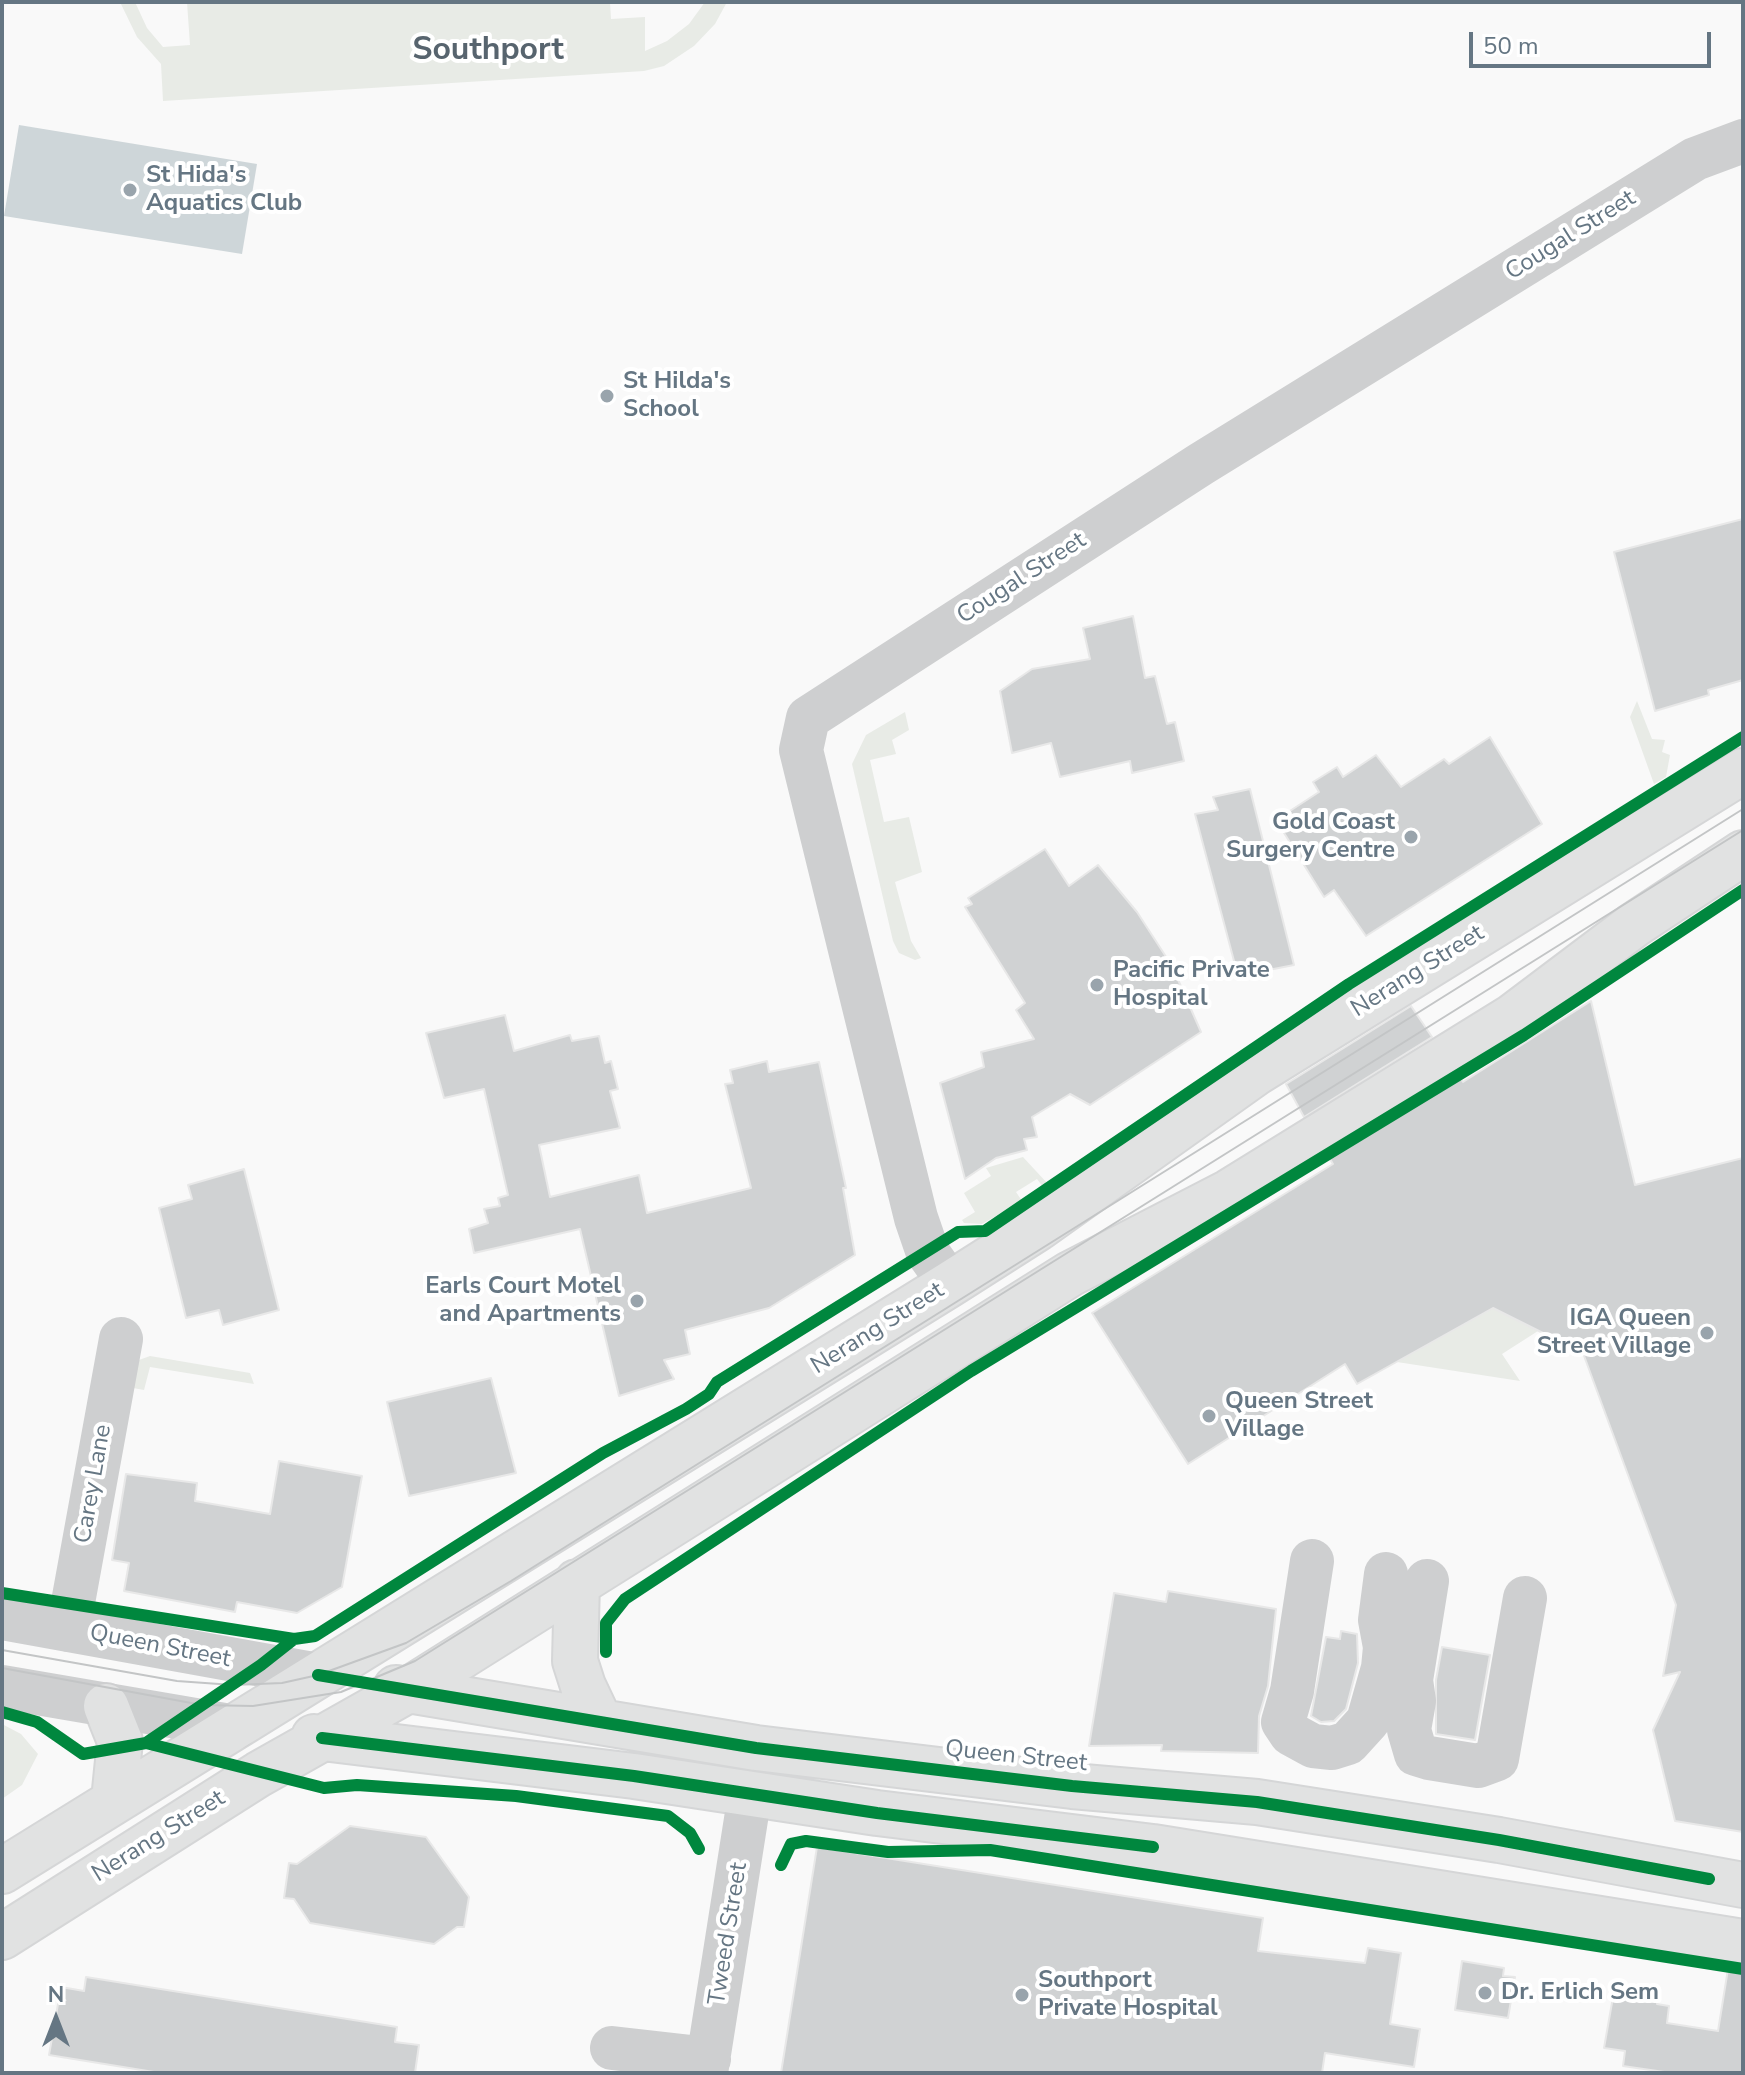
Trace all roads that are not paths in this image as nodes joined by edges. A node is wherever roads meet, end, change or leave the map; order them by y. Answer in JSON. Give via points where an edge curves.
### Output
{"nodes":[{"id":1,"x":1743,"y":141,"type":"edge"},
{"id":2,"x":1743,"y":771,"type":"edge"},
{"id":3,"x":1743,"y":853,"type":"edge"},
{"id":4,"x":950,"y":1284,"type":"junction"},
{"id":5,"x":121,"y":1339,"type":"dead end"},
{"id":6,"x":1312,"y":1561,"type":"dead end"},
{"id":7,"x":577,"y":1582,"type":"junction"},
{"id":8,"x":1525,"y":1598,"type":"dead end"},
{"id":9,"x":2,"y":1618,"type":"edge"},
{"id":10,"x":68,"y":1630,"type":"junction"},
{"id":11,"x":318,"y":1675,"type":"junction"},
{"id":12,"x":2,"y":1687,"type":"edge"},
{"id":13,"x":408,"y":1690,"type":"junction"},
{"id":14,"x":106,"y":1706,"type":"junction"},
{"id":15,"x":600,"y":1722,"type":"junction"},
{"id":16,"x":236,"y":1727,"type":"junction"},
{"id":17,"x":322,"y":1738,"type":"junction"},
{"id":18,"x":750,"y":1794,"type":"junction"},
{"id":19,"x":114,"y":1800,"type":"junction"},
{"id":20,"x":2,"y":1871,"type":"edge"},
{"id":21,"x":1743,"y":1885,"type":"edge"},
{"id":22,"x":2,"y":1937,"type":"edge"},
{"id":23,"x":1743,"y":1942,"type":"edge"},
{"id":24,"x":612,"y":2048,"type":"dead end"},
{"id":25,"x":708,"y":2066,"type":"edge"}],
"edges":[{"from":1,"to":4,"type":"street","name":"Cougal Street","via":[[1695,159],[1241,439],[808,718],[801,750],[912,1203],[928,1253]]},
{"from":2,"to":4,"type":"main road","name":"Nerang Street","via":[[1257,1072]]},
{"from":3,"to":7,"type":"main road","name":"Nerang Street","via":[[1485,1034],[1240,1185],[1070,1274]]},
{"from":4,"to":11,"type":"main road","name":"Nerang Street"},
{"from":5,"to":10,"type":"street","name":"Carey Lane"},
{"from":6,"to":8,"type":"street","via":[[1283,1722],[1291,1734],[1313,1746],[1348,1743],[1368,1721],[1383,1668],[1380,1620],[1406,1578],[1414,1701],[1409,1730],[1416,1754],[1478,1766],[1497,1759]]},
{"from":7,"to":13,"type":"main road","name":"Nerang Street"},
{"from":7,"to":15,"type":"main road","via":[[575,1661]]},
{"from":9,"to":10,"type":"street","name":"Queen Street"},
{"from":10,"to":11,"type":"street","name":"Queen Street"},
{"from":11,"to":13,"type":"main road","name":"Queen Street"},
{"from":11,"to":16,"type":"main road","name":"Nerang Street"},
{"from":12,"to":14,"type":"street"},
{"from":13,"to":15,"type":"main road","name":"Queen Street"},
{"from":13,"to":17,"type":"main road","name":"Nerang Street"},
{"from":14,"to":16,"type":"street"},
{"from":14,"to":19,"type":"main road","via":[[120,1741]]},
{"from":15,"to":21,"type":"main road","name":"Queen Street","via":[[771,1750],[1257,1802]]},
{"from":16,"to":17,"type":"main road"},
{"from":16,"to":19,"type":"main road","name":"Nerang Street"},
{"from":17,"to":18,"type":"main road"},
{"from":17,"to":22,"type":"main road","name":"Nerang Street"},
{"from":18,"to":23,"type":"main road","via":[[1153,1847]]},
{"from":18,"to":25,"type":"street","name":"Tweed Street"},
{"from":19,"to":20,"type":"main road","name":"Nerang Street"},
{"from":24,"to":25,"type":"street"}]}
